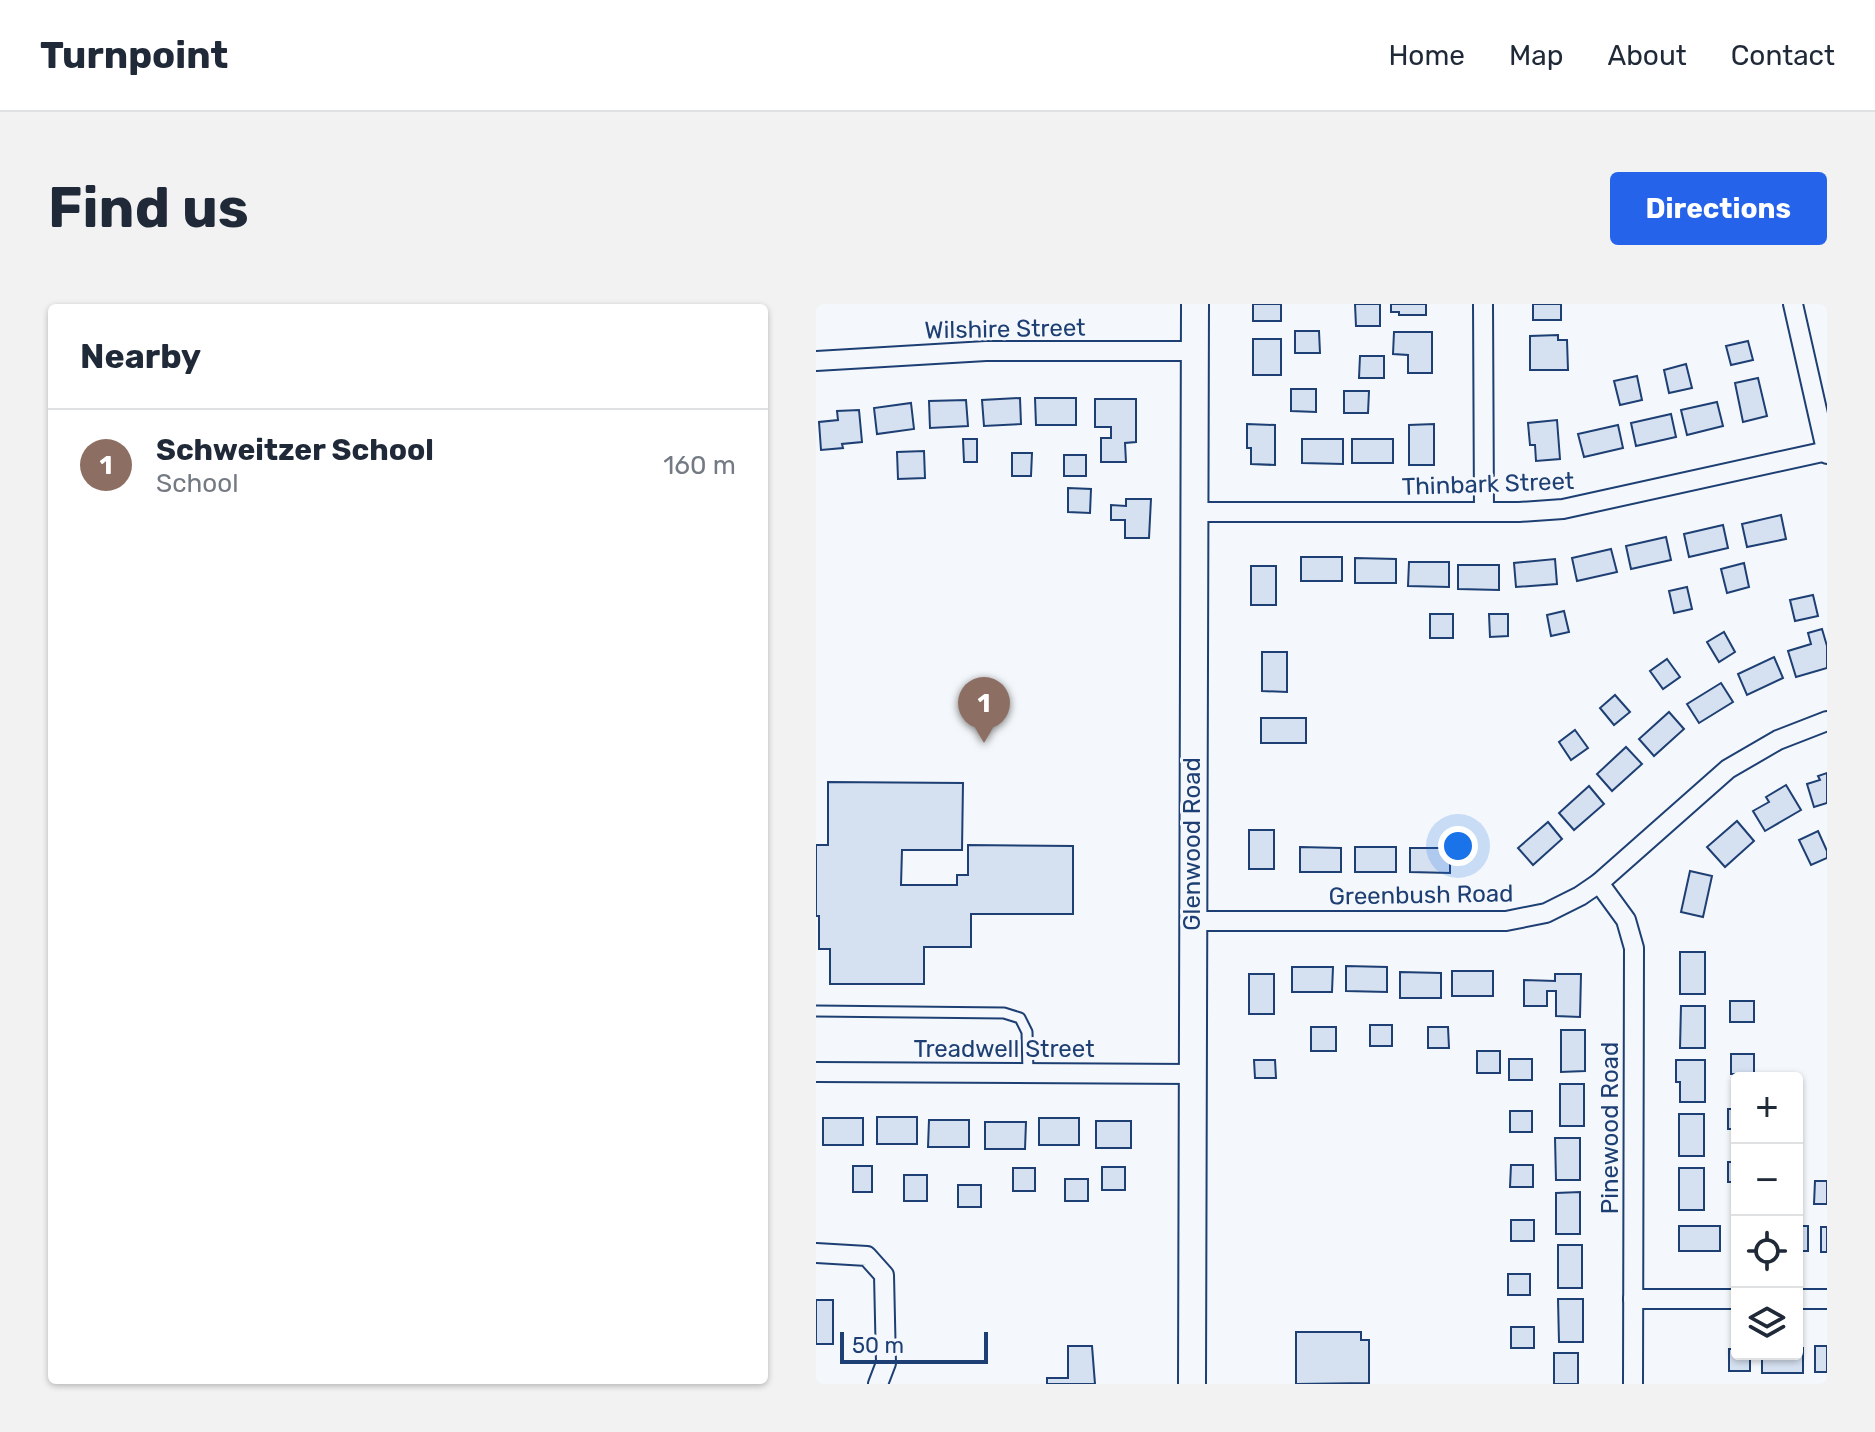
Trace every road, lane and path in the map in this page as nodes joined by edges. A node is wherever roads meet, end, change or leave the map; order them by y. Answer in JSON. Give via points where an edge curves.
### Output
{"nodes":[{"id":1,"x":1195,"y":304,"type":"edge"},
{"id":2,"x":1483,"y":304,"type":"edge"},
{"id":3,"x":1793,"y":304,"type":"edge"},
{"id":4,"x":1194,"y":351,"type":"junction"},
{"id":5,"x":816,"y":361,"type":"edge"},
{"id":6,"x":1827,"y":452,"type":"edge"},
{"id":7,"x":1193,"y":512,"type":"junction"},
{"id":8,"x":1484,"y":512,"type":"junction"},
{"id":9,"x":1827,"y":721,"type":"edge"},
{"id":10,"x":1599,"y":883,"type":"junction"},
{"id":11,"x":1192,"y":921,"type":"junction"},
{"id":12,"x":816,"y":1011,"type":"edge"},
{"id":13,"x":816,"y":1072,"type":"edge"},
{"id":14,"x":1028,"y":1073,"type":"junction"},
{"id":15,"x":1192,"y":1074,"type":"junction"},
{"id":16,"x":816,"y":1253,"type":"edge"},
{"id":17,"x":1633,"y":1299,"type":"junction"},
{"id":18,"x":1731,"y":1299,"type":"edge"},
{"id":19,"x":1803,"y":1299,"type":"edge"},
{"id":20,"x":1827,"y":1299,"type":"edge"},
{"id":21,"x":878,"y":1384,"type":"edge"},
{"id":22,"x":1192,"y":1384,"type":"edge"},
{"id":23,"x":1633,"y":1384,"type":"edge"}],
"edges":[{"from":1,"to":4,"type":"street","name":"Glenwood Road"},
{"from":2,"to":8,"type":"street"},
{"from":3,"to":6,"type":"street"},
{"from":4,"to":5,"type":"street","name":"Wilshire Street","via":[[986,351]]},
{"from":4,"to":7,"type":"street","name":"Glenwood Road"},
{"from":6,"to":8,"type":"street","name":"Thinbark Street","via":[[1563,509]]},
{"from":7,"to":8,"type":"street","name":"Thinbark Street"},
{"from":7,"to":11,"type":"street","name":"Glenwood Road"},
{"from":9,"to":10,"type":"street","name":"Greenbush Road","via":[[1778,740],[1728,769]]},
{"from":10,"to":11,"type":"street","name":"Greenbush Road","via":[[1558,908],[1506,921]]},
{"from":10,"to":17,"type":"street","name":"Pinewood Road","via":[[1626,920],[1634,948]]},
{"from":11,"to":15,"type":"street","name":"Glenwood Road"},
{"from":12,"to":14,"type":"lane","via":[[1004,1013],[1020,1018],[1027,1032]]},
{"from":13,"to":14,"type":"street","name":"Treadwell Street"},
{"from":14,"to":15,"type":"street","name":"Treadwell Street"},
{"from":15,"to":22,"type":"street","name":"Glenwood Road"},
{"from":16,"to":21,"type":"street","via":[[867,1256],[884,1275],[886,1363]]},
{"from":17,"to":18,"type":"street"},
{"from":17,"to":23,"type":"street","name":"Pinewood Road"},
{"from":19,"to":20,"type":"street"}]}
